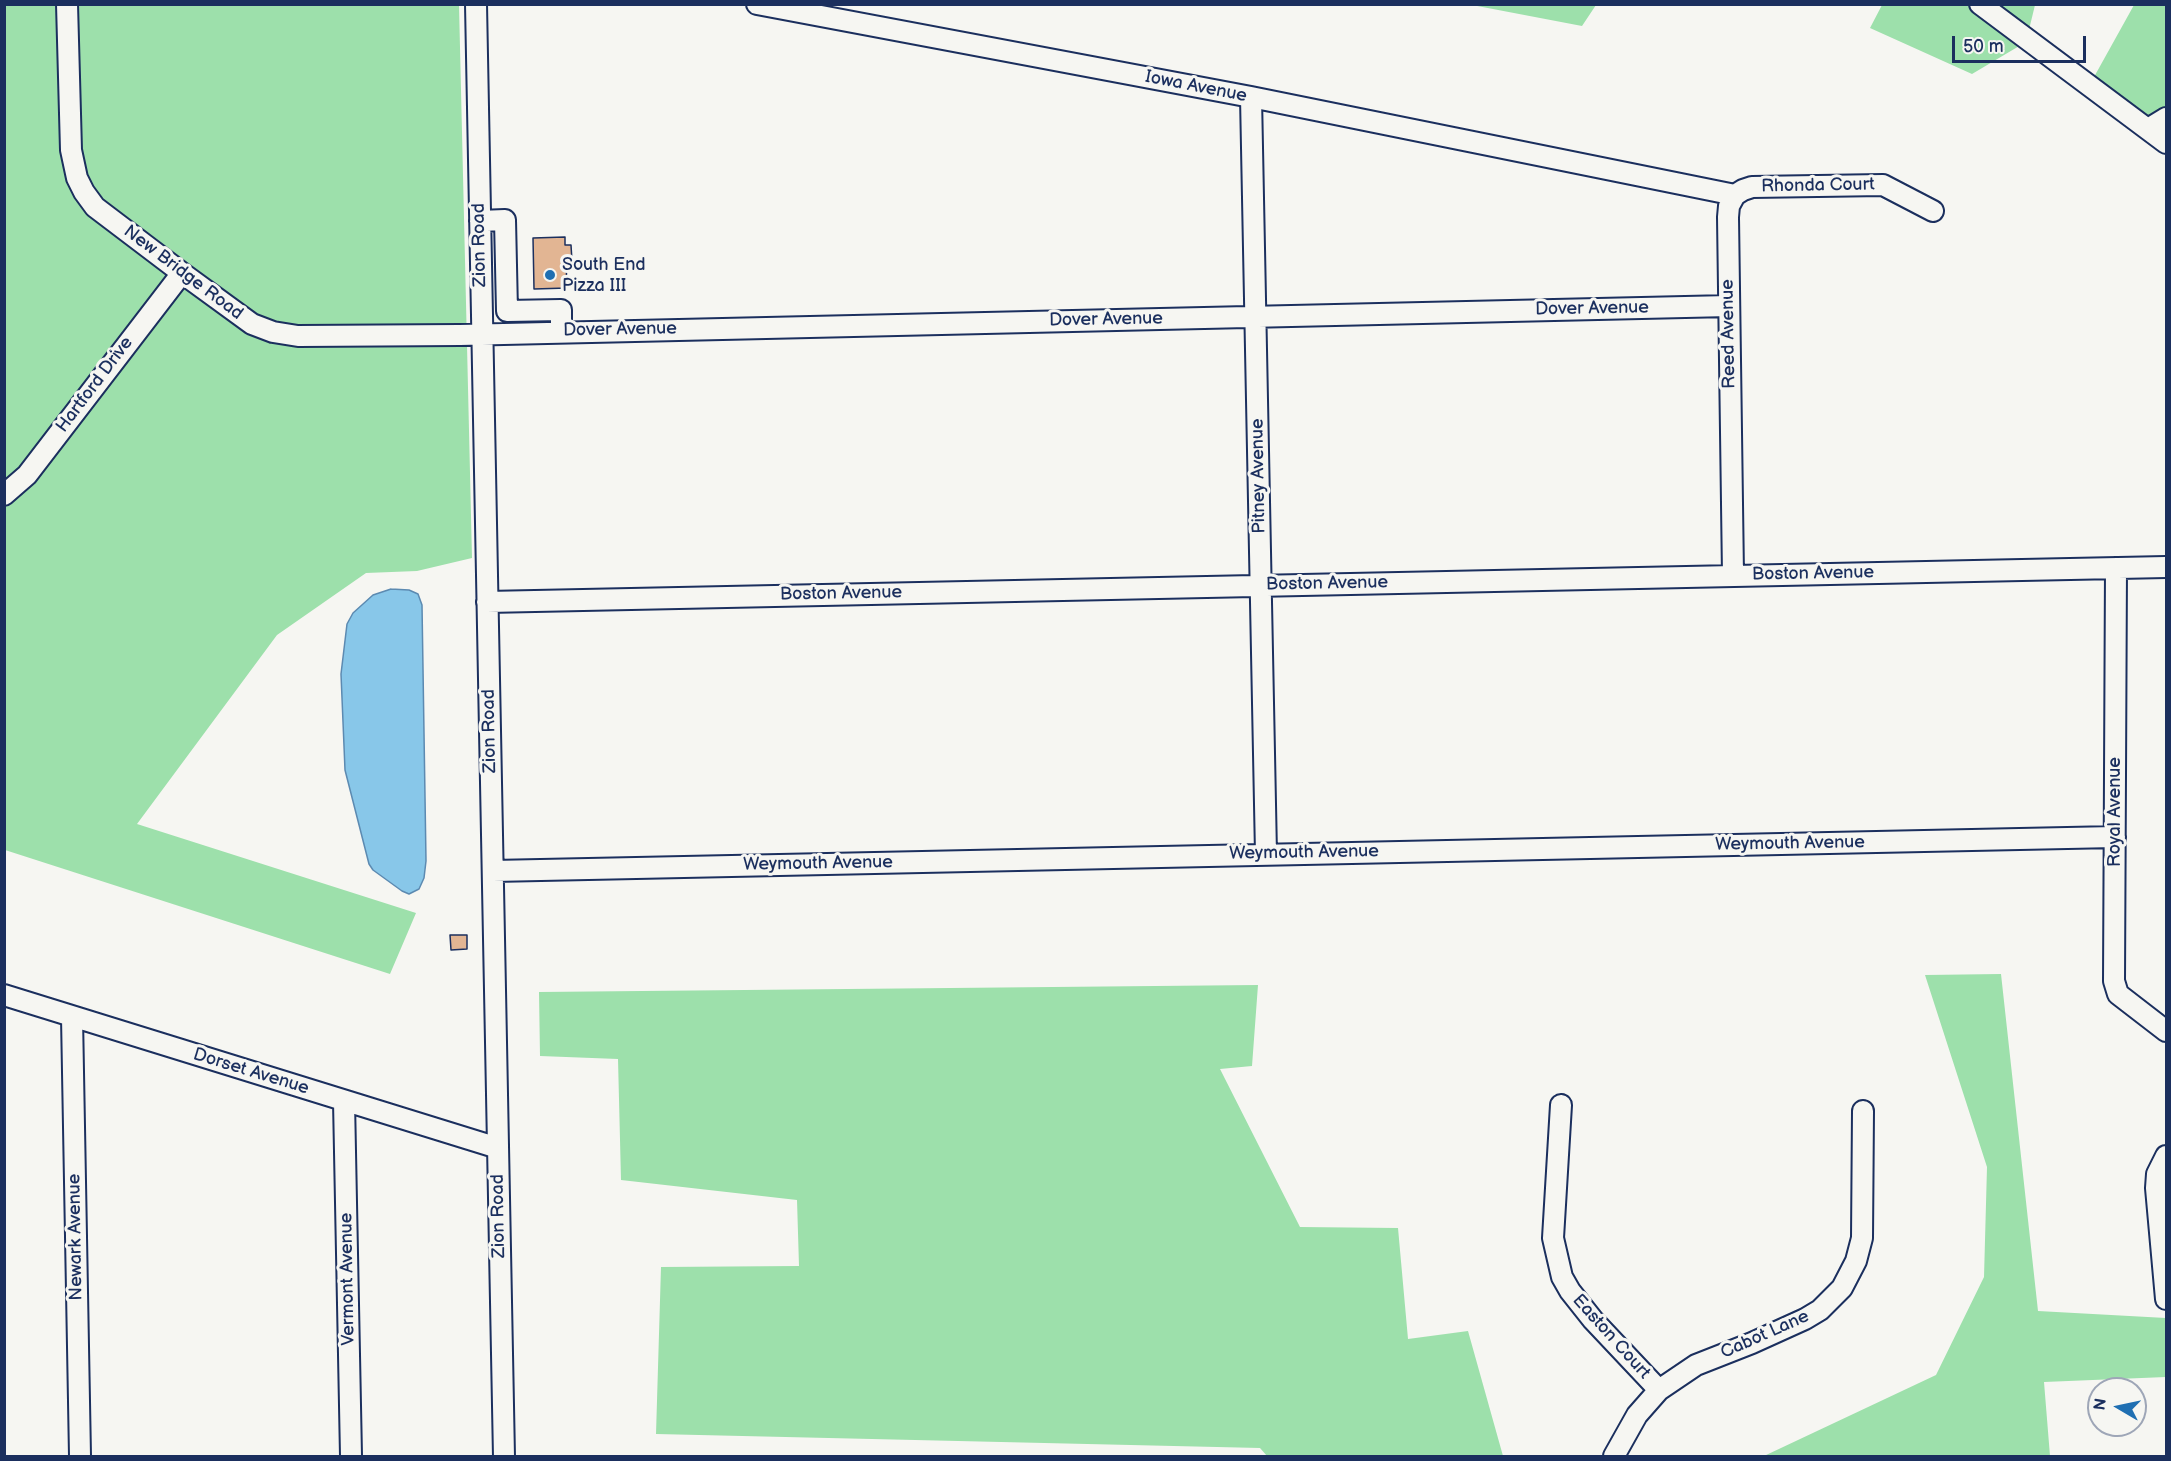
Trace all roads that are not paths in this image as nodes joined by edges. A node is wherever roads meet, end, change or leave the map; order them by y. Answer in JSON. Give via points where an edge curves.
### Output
{"nodes":[{"id":1,"x":67,"y":4,"type":"edge"},
{"id":2,"x":476,"y":4,"type":"edge"},
{"id":3,"x":757,"y":4,"type":"edge"},
{"id":4,"x":1980,"y":4,"type":"edge"},
{"id":5,"x":1251,"y":97,"type":"junction"},
{"id":6,"x":2166,"y":118,"type":"edge"},
{"id":7,"x":2148,"y":129,"type":"junction"},
{"id":8,"x":2166,"y":143,"type":"edge"},
{"id":9,"x":1735,"y":195,"type":"junction"},
{"id":10,"x":1934,"y":211,"type":"dead end"},
{"id":11,"x":480,"y":221,"type":"junction"},
{"id":12,"x":182,"y":273,"type":"junction"},
{"id":13,"x":507,"y":302,"type":"junction"},
{"id":14,"x":482,"y":303,"type":"junction"},
{"id":15,"x":1729,"y":306,"type":"junction"},
{"id":16,"x":1255,"y":316,"type":"junction"},
{"id":17,"x":561,"y":332,"type":"junction"},
{"id":18,"x":482,"y":334,"type":"junction"},
{"id":19,"x":4,"y":495,"type":"edge"},
{"id":20,"x":2166,"y":567,"type":"edge"},
{"id":21,"x":2116,"y":568,"type":"junction"},
{"id":22,"x":1733,"y":575,"type":"junction"},
{"id":23,"x":1261,"y":586,"type":"junction"},
{"id":24,"x":487,"y":602,"type":"junction"},
{"id":25,"x":2115,"y":837,"type":"junction"},
{"id":26,"x":1266,"y":854,"type":"junction"},
{"id":27,"x":493,"y":871,"type":"junction"},
{"id":28,"x":4,"y":995,"type":"edge"},
{"id":29,"x":72,"y":1017,"type":"junction"},
{"id":30,"x":2166,"y":1030,"type":"edge"},
{"id":31,"x":344,"y":1101,"type":"junction"},
{"id":32,"x":1561,"y":1105,"type":"dead end"},
{"id":33,"x":1863,"y":1111,"type":"dead end"},
{"id":34,"x":498,"y":1148,"type":"junction"},
{"id":35,"x":2166,"y":1155,"type":"edge"},
{"id":36,"x":2166,"y":1299,"type":"edge"},
{"id":37,"x":1659,"y":1390,"type":"junction"},
{"id":38,"x":80,"y":1456,"type":"edge"},
{"id":39,"x":351,"y":1456,"type":"edge"},
{"id":40,"x":504,"y":1456,"type":"edge"},
{"id":41,"x":1614,"y":1456,"type":"edge"}],
"edges":[{"from":1,"to":12,"type":"street","name":"New Bridge Road","via":[[70,150],[77,178],[95,207]]},
{"from":2,"to":11,"type":"street","name":"Zion Road"},
{"from":3,"to":5,"type":"street","name":"Iowa Avenue"},
{"from":4,"to":7,"type":"street"},
{"from":5,"to":9,"type":"street","name":"Iowa Avenue"},
{"from":5,"to":16,"type":"street","name":"Pitney Avenue"},
{"from":6,"to":7,"type":"street"},
{"from":7,"to":8,"type":"street"},
{"from":9,"to":10,"type":"street","name":"Rhonda Court","via":[[1752,187],[1883,185]]},
{"from":9,"to":15,"type":"street","name":"Reed Avenue","via":[[1728,217]]},
{"from":11,"to":13,"type":"street","via":[[505,220]]},
{"from":11,"to":14,"type":"street","name":"Zion Road"},
{"from":12,"to":18,"type":"street","name":"New Bridge Road","via":[[252,324],[273,332],[298,336]]},
{"from":12,"to":19,"type":"street","name":"Hartford Drive","via":[[27,474]]},
{"from":13,"to":14,"type":"street"},
{"from":13,"to":17,"type":"street","via":[[507,311],[561,310]]},
{"from":14,"to":18,"type":"street","name":"Zion Road"},
{"from":15,"to":16,"type":"street","name":"Dover Avenue"},
{"from":15,"to":22,"type":"street","name":"Reed Avenue"},
{"from":16,"to":17,"type":"street","name":"Dover Avenue"},
{"from":16,"to":23,"type":"street","name":"Pitney Avenue"},
{"from":17,"to":18,"type":"street","name":"Dover Avenue"},
{"from":18,"to":24,"type":"street","name":"Zion Road"},
{"from":20,"to":21,"type":"street","name":"Boston Avenue"},
{"from":21,"to":22,"type":"street","name":"Boston Avenue"},
{"from":21,"to":25,"type":"street","name":"Royal Avenue"},
{"from":22,"to":23,"type":"street","name":"Boston Avenue"},
{"from":23,"to":24,"type":"street","name":"Boston Avenue"},
{"from":23,"to":26,"type":"street","name":"Pitney Avenue"},
{"from":24,"to":27,"type":"street","name":"Zion Road"},
{"from":25,"to":26,"type":"street","name":"Weymouth Avenue"},
{"from":25,"to":30,"type":"street","name":"Royal Avenue","via":[[2115,988]]},
{"from":26,"to":27,"type":"street","name":"Weymouth Avenue"},
{"from":27,"to":34,"type":"street","name":"Zion Road"},
{"from":28,"to":29,"type":"street","name":"Dorset Avenue"},
{"from":29,"to":31,"type":"street","name":"Dorset Avenue"},
{"from":29,"to":38,"type":"street","name":"Newark Avenue"},
{"from":31,"to":34,"type":"street","name":"Dorset Avenue"},
{"from":31,"to":39,"type":"street","name":"Vermont Avenue"},
{"from":32,"to":37,"type":"street","name":"Easton Court","via":[[1553,1238],[1562,1277],[1593,1320]]},
{"from":33,"to":37,"type":"street","name":"Cabot Lane","via":[[1862,1238],[1842,1288],[1805,1319],[1696,1365]]},
{"from":34,"to":40,"type":"street","name":"Zion Road"},
{"from":35,"to":36,"type":"street","via":[[2159,1167],[2156,1188]]},
{"from":37,"to":41,"type":"street","name":"Cabot Lane","via":[[1638,1415]]}]}
